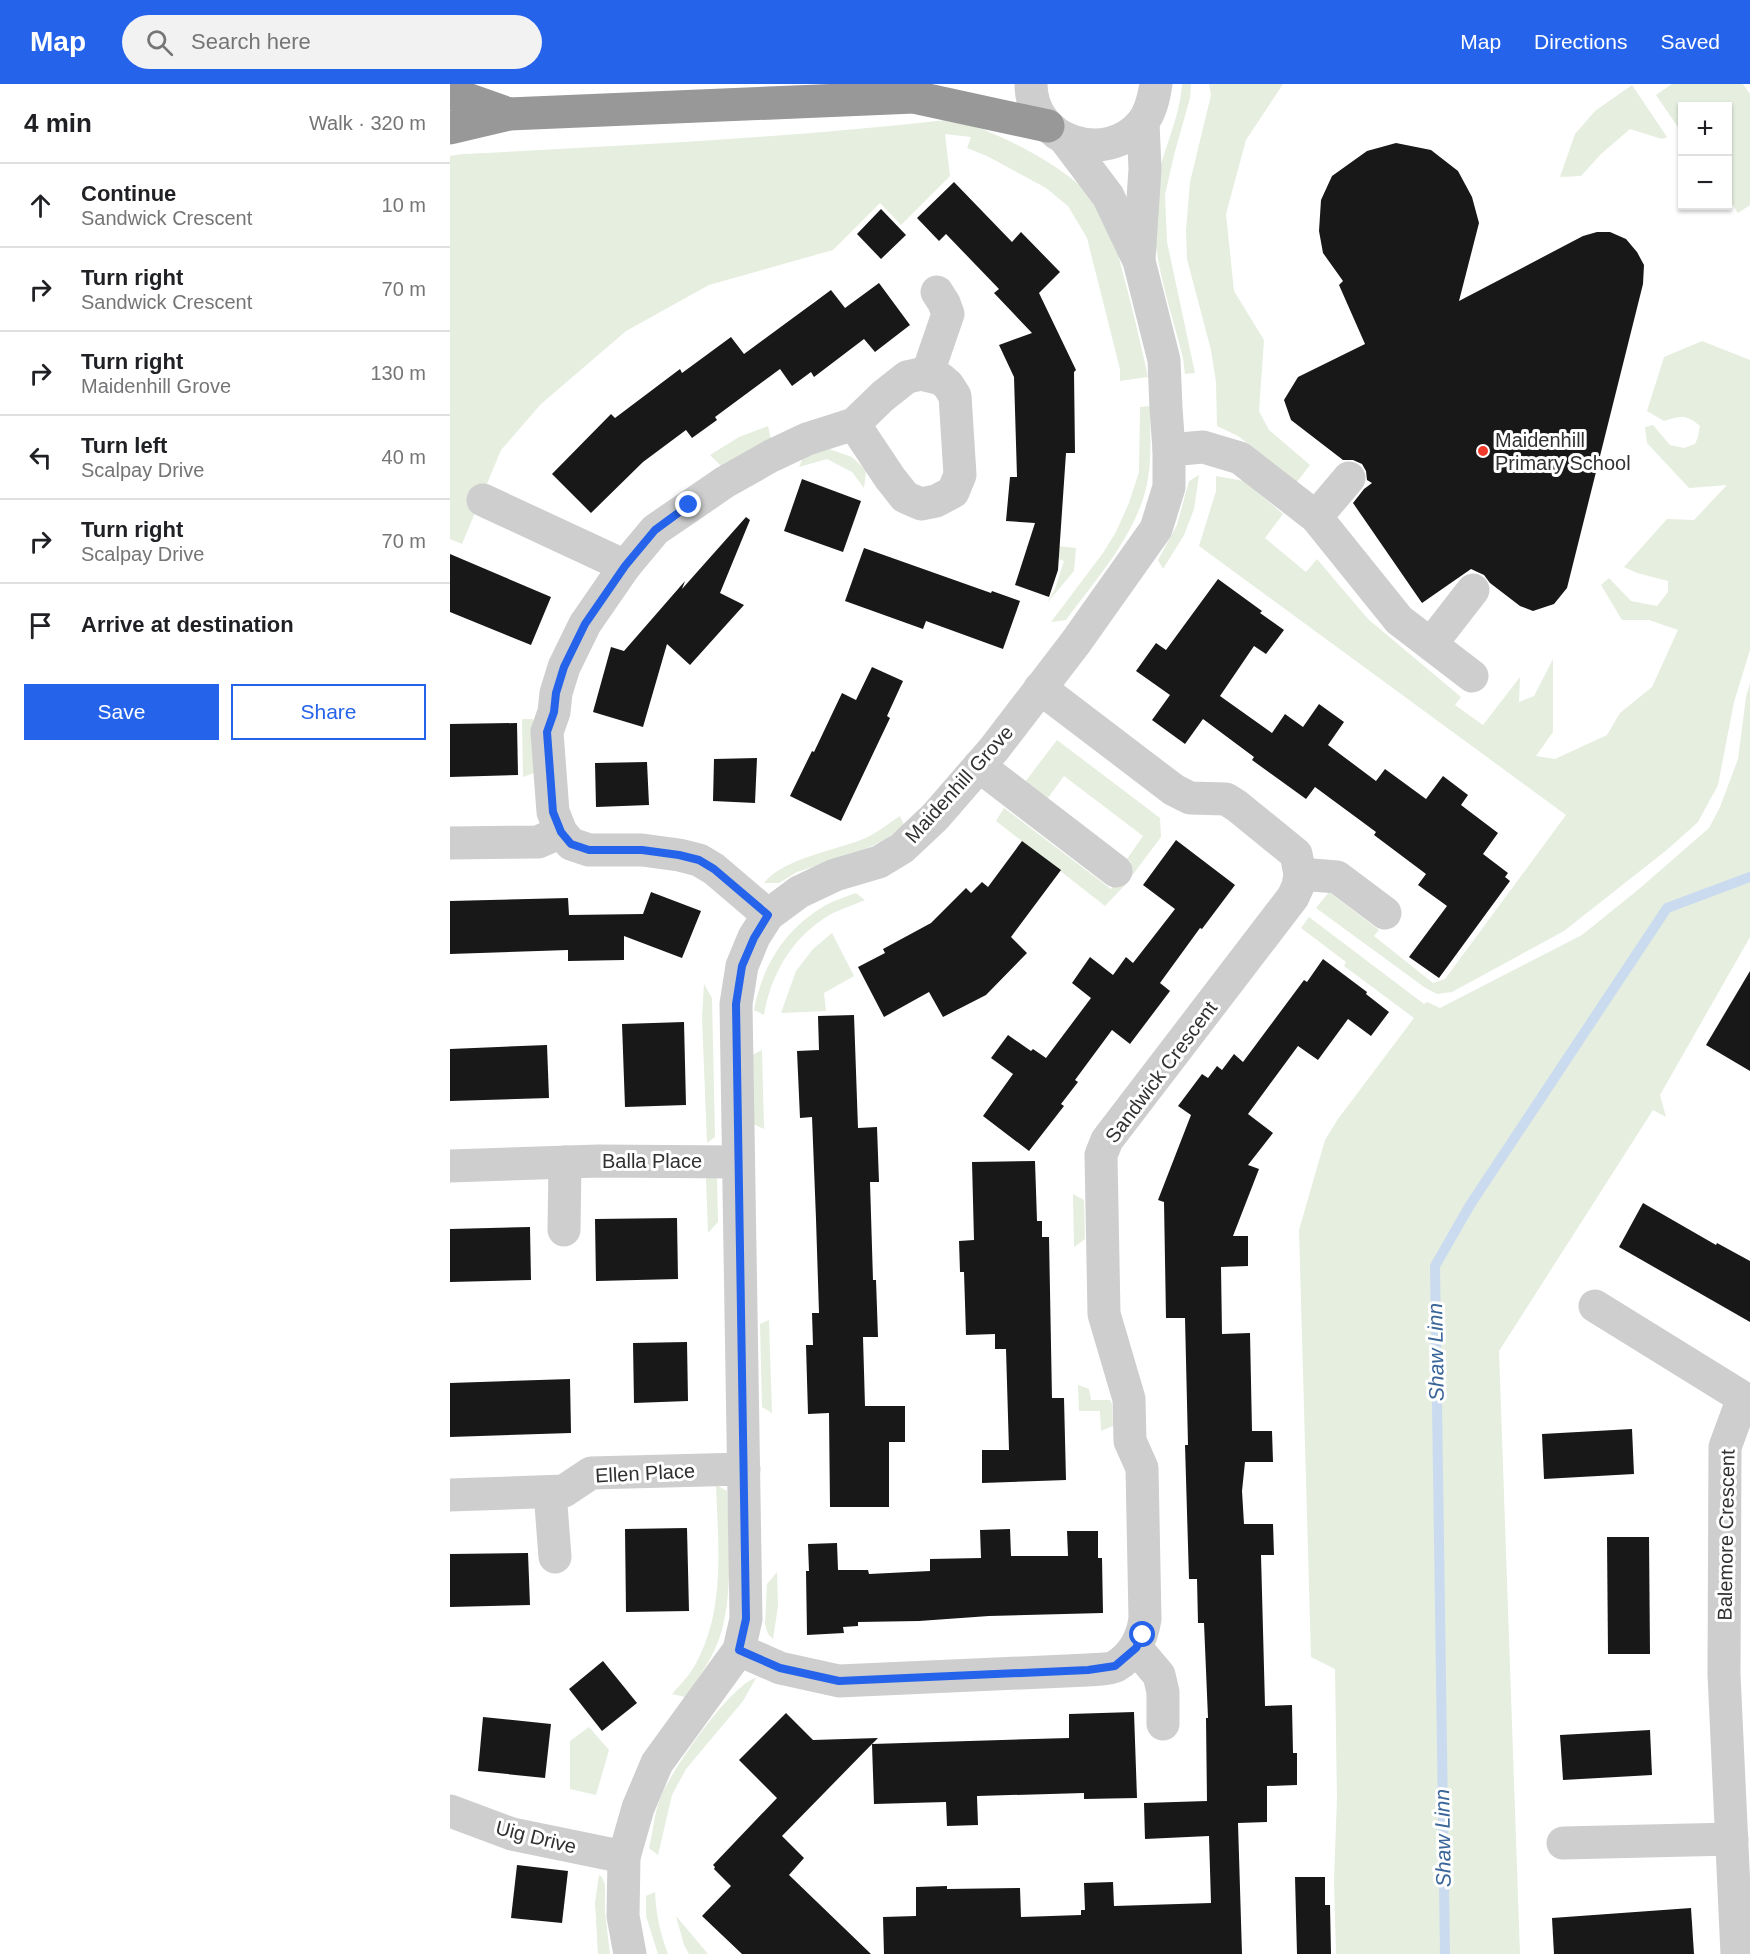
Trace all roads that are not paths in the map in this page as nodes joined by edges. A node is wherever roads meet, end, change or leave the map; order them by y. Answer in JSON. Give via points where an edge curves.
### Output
{"nodes":[{"id":1,"x":956,"y":84,"type":"edge"},
{"id":2,"x":1031,"y":84,"type":"edge"},
{"id":3,"x":1156,"y":84,"type":"edge"},
{"id":4,"x":450,"y":93,"type":"edge"},
{"id":5,"x":914,"y":98,"type":"junction"},
{"id":6,"x":509,"y":114,"type":"junction"},
{"id":7,"x":1143,"y":122,"type":"junction"},
{"id":8,"x":450,"y":128,"type":"edge"},
{"id":9,"x":1056,"y":132,"type":"junction"},
{"id":10,"x":1139,"y":261,"type":"junction"},
{"id":11,"x":937,"y":292,"type":"dead end"},
{"id":12,"x":927,"y":375,"type":"junction"},
{"id":13,"x":854,"y":424,"type":"junction"},
{"id":14,"x":1170,"y":450,"type":"junction"},
{"id":15,"x":1349,"y":478,"type":"dead end"},
{"id":16,"x":483,"y":500,"type":"dead end"},
{"id":17,"x":1316,"y":517,"type":"junction"},
{"id":18,"x":625,"y":566,"type":"junction"},
{"id":19,"x":1473,"y":590,"type":"dead end"},
{"id":20,"x":1431,"y":644,"type":"junction"},
{"id":21,"x":1472,"y":676,"type":"dead end"},
{"id":22,"x":1040,"y":688,"type":"junction"},
{"id":23,"x":979,"y":766,"type":"junction"},
{"id":24,"x":561,"y":832,"type":"junction"},
{"id":25,"x":450,"y":843,"type":"edge"},
{"id":26,"x":1116,"y":871,"type":"dead end"},
{"id":27,"x":1300,"y":874,"type":"junction"},
{"id":28,"x":1385,"y":913,"type":"dead end"},
{"id":29,"x":768,"y":915,"type":"junction"},
{"id":30,"x":565,"y":1161,"type":"junction"},
{"id":31,"x":738,"y":1162,"type":"junction"},
{"id":32,"x":450,"y":1166,"type":"edge"},
{"id":33,"x":564,"y":1230,"type":"dead end"},
{"id":34,"x":1595,"y":1306,"type":"dead end"},
{"id":35,"x":1747,"y":1400,"type":"edge"},
{"id":36,"x":744,"y":1469,"type":"junction"},
{"id":37,"x":550,"y":1492,"type":"junction"},
{"id":38,"x":450,"y":1495,"type":"edge"},
{"id":39,"x":555,"y":1557,"type":"dead end"},
{"id":40,"x":1136,"y":1648,"type":"junction"},
{"id":41,"x":739,"y":1650,"type":"junction"},
{"id":42,"x":1737,"y":1673,"type":"edge"},
{"id":43,"x":1163,"y":1724,"type":"dead end"},
{"id":44,"x":450,"y":1811,"type":"edge"},
{"id":45,"x":1732,"y":1839,"type":"junction"},
{"id":46,"x":1563,"y":1843,"type":"dead end"},
{"id":47,"x":624,"y":1857,"type":"junction"},
{"id":48,"x":630,"y":1954,"type":"edge"},
{"id":49,"x":1737,"y":1954,"type":"edge"}],
"edges":[{"from":1,"to":5,"type":"highway"},
{"from":2,"to":9,"type":"street","name":"Maidenhill Grove","via":[[1036,108]]},
{"from":3,"to":7,"type":"street"},
{"from":4,"to":6,"type":"highway"},
{"from":5,"to":6,"type":"highway"},
{"from":5,"to":9,"type":"highway","via":[[970,108]]},
{"from":6,"to":8,"type":"highway"},
{"from":7,"to":9,"type":"street","via":[[1127,136],[1107,144],[1085,145]]},
{"from":7,"to":10,"type":"street","name":"Maidenhill Grove","via":[[1145,169]]},
{"from":9,"to":10,"type":"street","name":"Maidenhill Grove","via":[[1108,196]]},
{"from":10,"to":14,"type":"street","name":"Maidenhill Grove","via":[[1164,360]]},
{"from":11,"to":12,"type":"street","via":[[948,314]]},
{"from":12,"to":13,"type":"street","via":[[907,377]]},
{"from":12,"to":13,"type":"street","via":[[941,379],[955,396],[960,475],[953,492],[921,504],[905,497]]},
{"from":13,"to":18,"type":"street","via":[[807,439],[725,482],[655,530]]},
{"from":14,"to":17,"type":"street","via":[[1203,447],[1240,458]]},
{"from":14,"to":22,"type":"street","name":"Maidenhill Grove","via":[[1169,487],[1156,529]]},
{"from":15,"to":17,"type":"street"},
{"from":16,"to":18,"type":"street"},
{"from":17,"to":20,"type":"street","via":[[1399,620]]},
{"from":18,"to":24,"type":"street","via":[[585,624],[556,693],[547,732],[553,812]]},
{"from":19,"to":20,"type":"street"},
{"from":20,"to":21,"type":"street"},
{"from":22,"to":23,"type":"street","name":"Maidenhill Grove"},
{"from":22,"to":27,"type":"street","via":[[1174,790],[1190,798],[1226,799],[1237,806],[1296,854]]},
{"from":23,"to":26,"type":"street"},
{"from":23,"to":29,"type":"street","name":"Maidenhill Grove","via":[[902,848],[879,862],[835,875],[799,892]]},
{"from":24,"to":25,"type":"street","via":[[538,842]]},
{"from":24,"to":29,"type":"street","via":[[571,844],[589,850],[642,850],[699,860]]},
{"from":27,"to":28,"type":"street","via":[[1337,877]]},
{"from":27,"to":40,"type":"street","name":"Sandwick Crescent","via":[[1293,897],[1107,1140],[1101,1155],[1104,1314],[1129,1399],[1130,1441],[1142,1468],[1144,1619],[1143,1635]]},
{"from":29,"to":31,"type":"street","name":"Maidenhill Grove","via":[[742,966],[736,1004]]},
{"from":30,"to":31,"type":"street","name":"Balla Place"},
{"from":30,"to":32,"type":"street","name":"Balla Place"},
{"from":30,"to":33,"type":"street"},
{"from":31,"to":36,"type":"street","name":"Maidenhill Grove"},
{"from":34,"to":35,"type":"street","name":"Balemore Crescent"},
{"from":35,"to":42,"type":"street","name":"Balemore Crescent","via":[[1725,1447]]},
{"from":36,"to":37,"type":"street","name":"Ellen Place","via":[[591,1473],[564,1491]]},
{"from":36,"to":41,"type":"street","name":"Maidenhill Grove","via":[[746,1619]]},
{"from":37,"to":38,"type":"street","name":"Ellen Place"},
{"from":37,"to":39,"type":"street"},
{"from":40,"to":41,"type":"street","via":[[1115,1666],[1088,1670],[839,1681],[780,1668]]},
{"from":40,"to":43,"type":"street","via":[[1159,1675]]},
{"from":41,"to":47,"type":"street","name":"Maidenhill Grove","via":[[657,1763],[638,1808]]},
{"from":42,"to":45,"type":"street","name":"Balemore Crescent"},
{"from":44,"to":47,"type":"street","name":"Uig Drive","via":[[512,1834]]},
{"from":45,"to":46,"type":"street"},
{"from":45,"to":49,"type":"street","name":"Balemore Crescent"},
{"from":47,"to":48,"type":"street","name":"Maidenhill Grove","via":[[623,1916]]}]}
